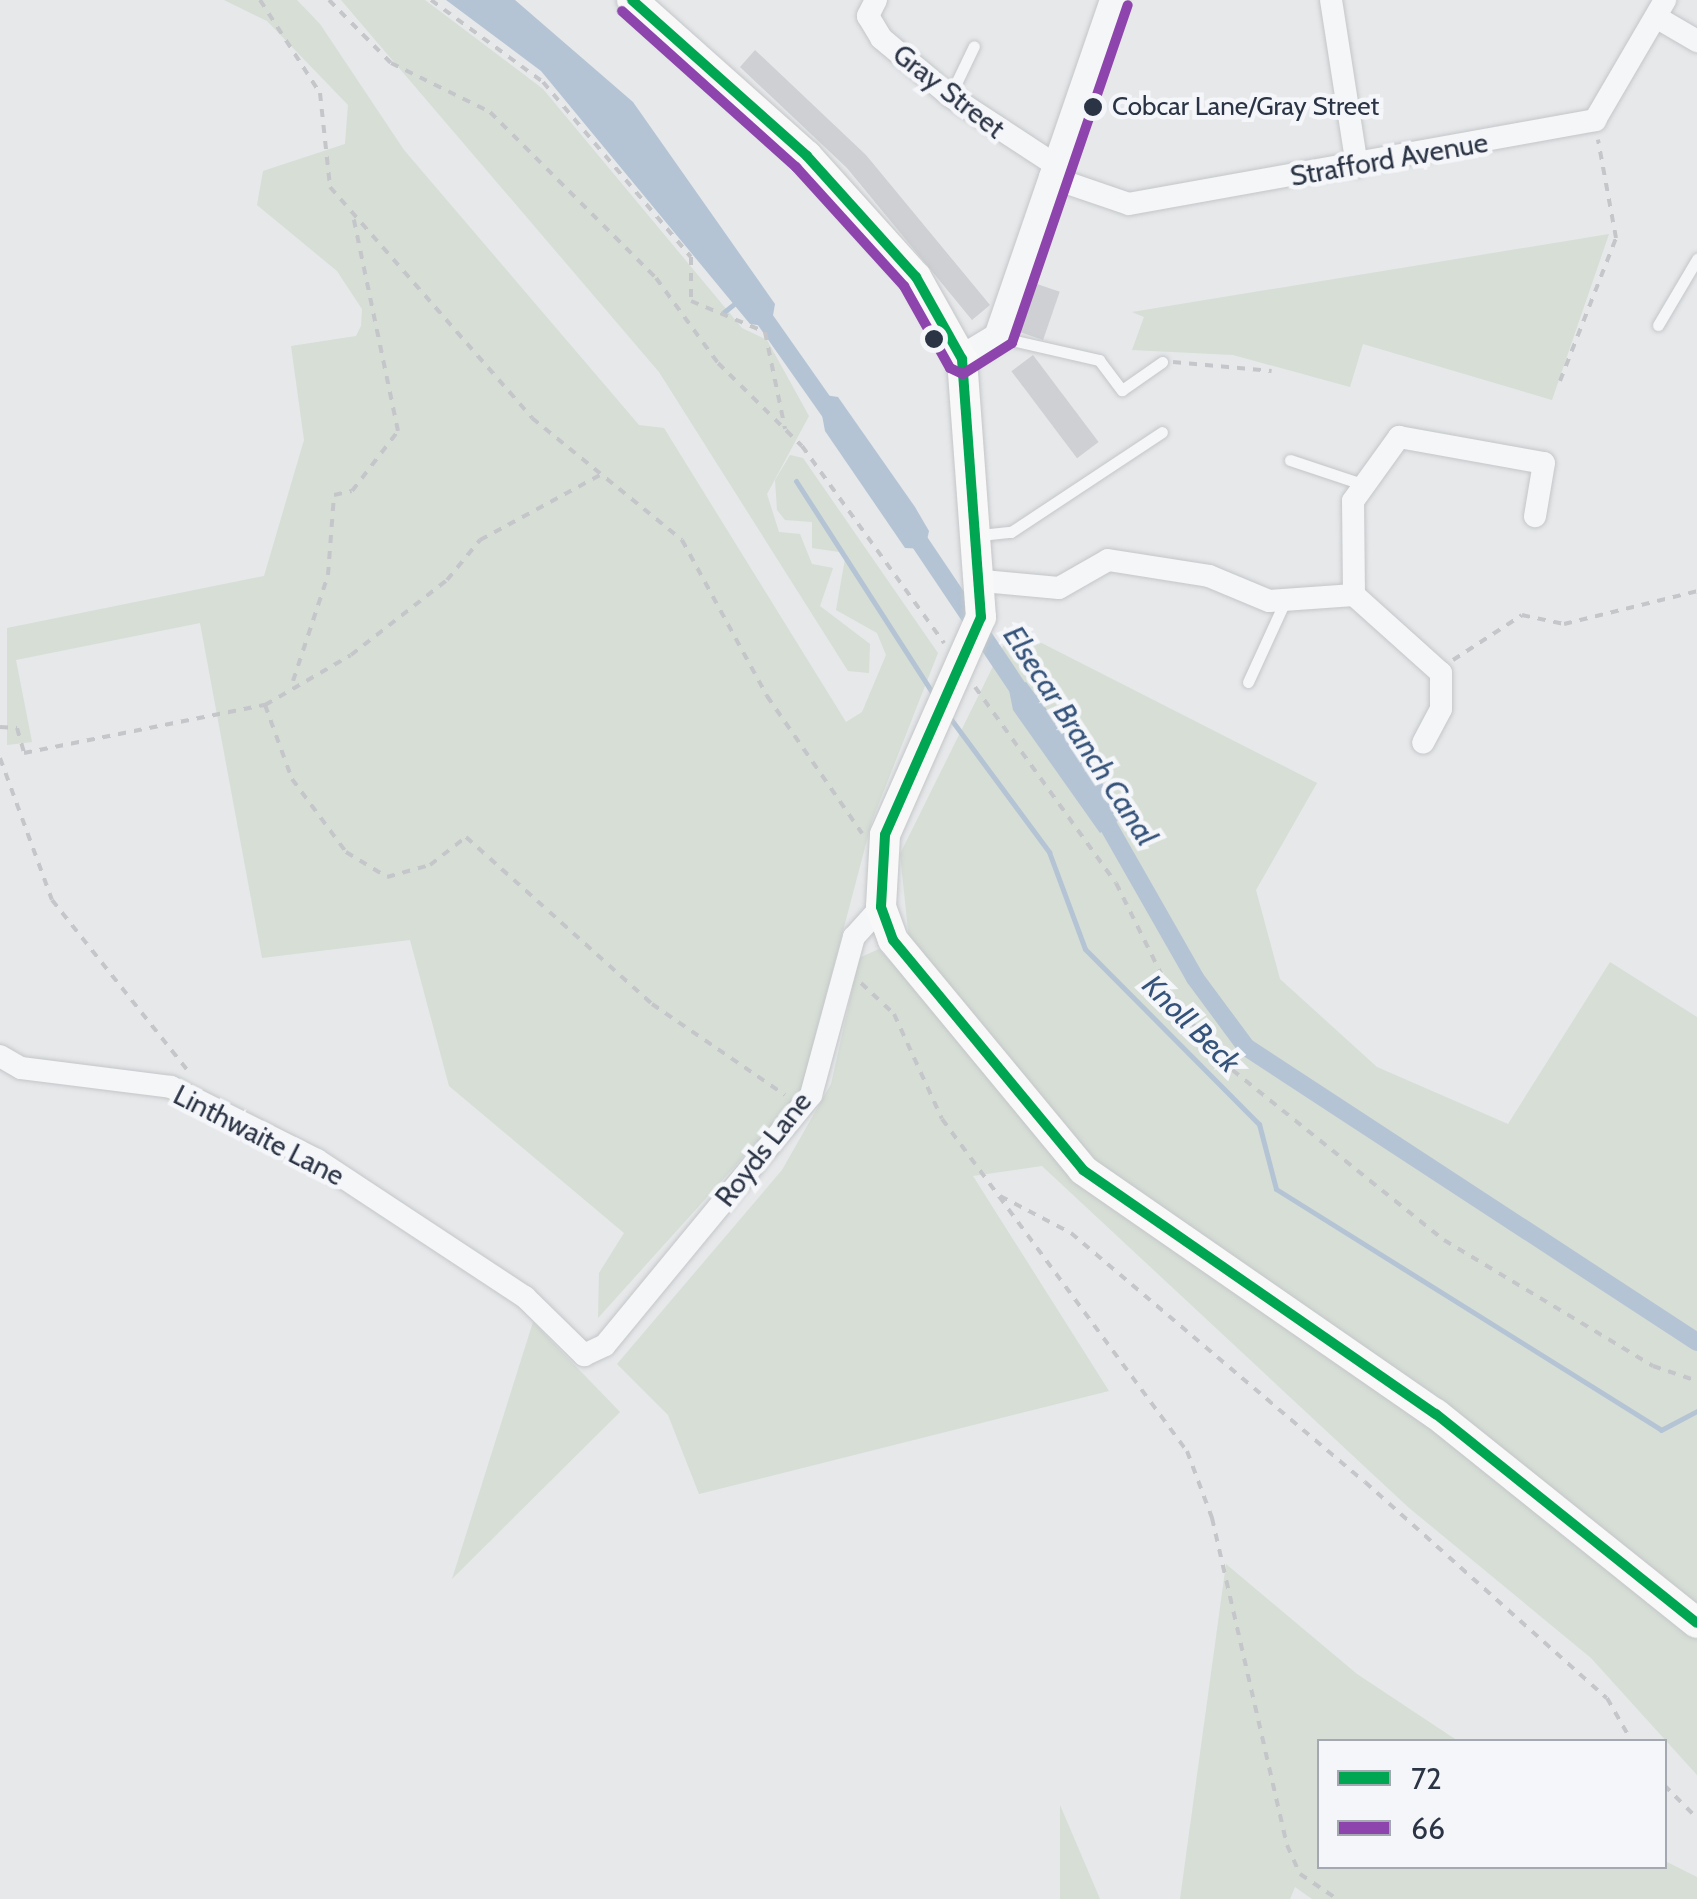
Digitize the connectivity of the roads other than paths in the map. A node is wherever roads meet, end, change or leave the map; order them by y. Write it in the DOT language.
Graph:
graph roads {
  1 [pos="632,0"];
  2 [pos="876,0"];
  3 [pos="1114,0"];
  4 [pos="1331,0"];
  5 [pos="1661,9"];
  6 [pos="1697,40"];
  7 [pos="974,46"];
  8 [pos="950,96"];
  9 [pos="1356,166"];
  10 [pos="1052,170"];
  11 [pos="1697,259"];
  12 [pos="1658,325"];
  13 [pos="998,337"];
  14 [pos="962,359"];
  15 [pos="1162,362"];
  16 [pos="1162,432"];
  17 [pos="1290,460"];
  18 [pos="1364,485"];
  19 [pos="1536,516"];
  20 [pos="980,535"];
  21 [pos="983,582"];
  22 [pos="1354,595"];
  23 [pos="1284,601"];
  24 [pos="1248,682"];
  25 [pos="1424,742"];
  26 [pos="880,906"];
  27 [pos="0,1056"];
  28 [pos="584,1356"];
  29 [pos="1697,1623"];
  1 -- 14 [label="main road"];
  2 -- 8 [label="street, Gray Street"];
  3 -- 10 [label="street"];
  4 -- 9 [label="street"];
  5 -- 6 [label="street"];
  5 -- 9 [label="street, Strafford Avenue"];
  7 -- 8 [label="lane"];
  8 -- 10 [label="street, Gray Street"];
  9 -- 10 [label="street, Strafford Avenue"];
  10 -- 13 [label="street"];
  11 -- 12 [label="lane"];
  13 -- 14 [label="street"];
  13 -- 15 [label="lane"];
  14 -- 20 [label="main road"];
  16 -- 20 [label="lane"];
  17 -- 18 [label="lane"];
  18 -- 19 [label="street"];
  18 -- 22 [label="street"];
  20 -- 21 [label="main road"];
  21 -- 23 [label="street"];
  21 -- 26 [label="main road"];
  22 -- 23 [label="street"];
  22 -- 25 [label="street"];
  23 -- 24 [label="lane"];
  26 -- 28 [label="street, Royds Lane"];
  26 -- 29 [label="main road"];
  27 -- 28 [label="street, Linthwaite Lane"];
}
